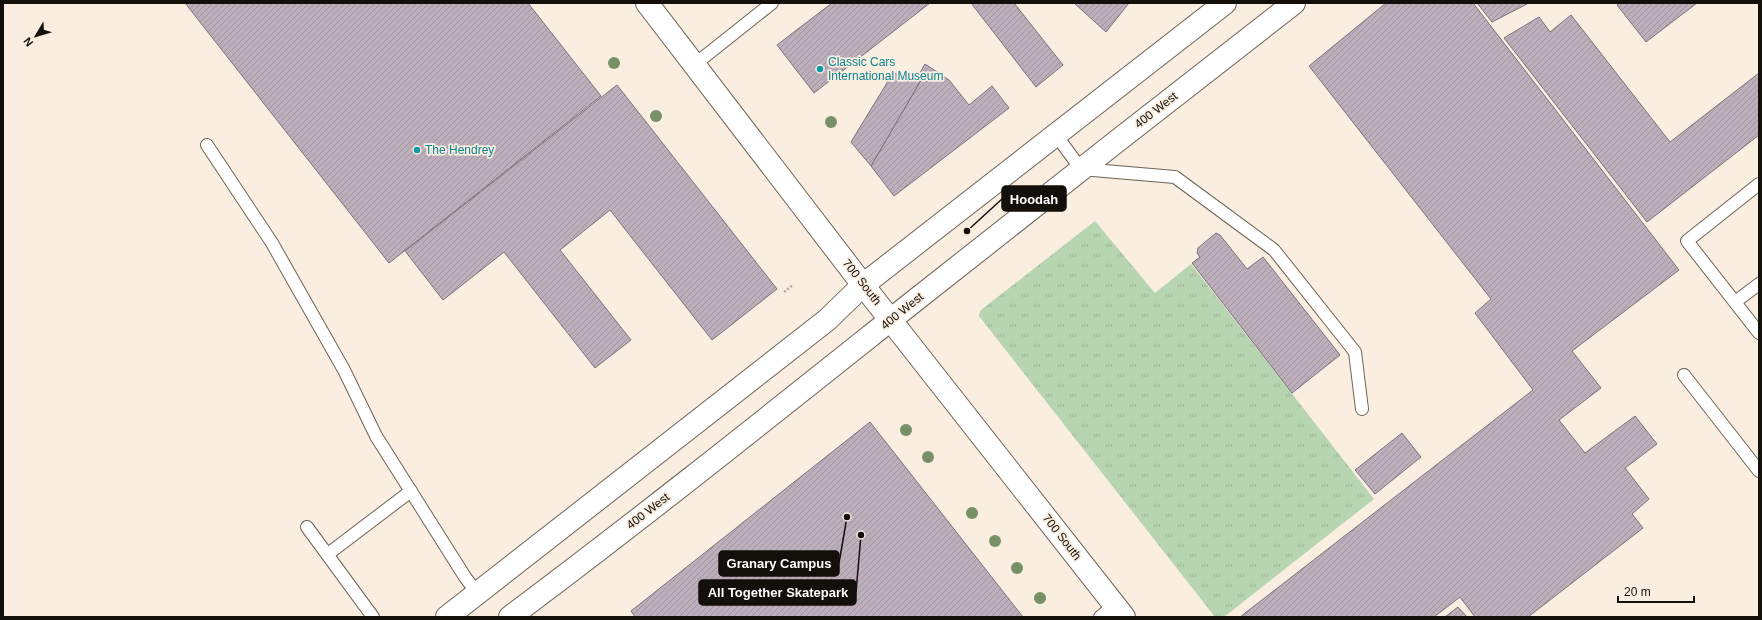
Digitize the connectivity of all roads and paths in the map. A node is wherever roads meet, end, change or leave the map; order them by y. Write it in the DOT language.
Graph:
graph roads {
  1 [pos="647,3"];
  2 [pos="772,3"];
  3 [pos="1225,3"];
  4 [pos="1294,3"];
  5 [pos="694,65"];
  6 [pos="1056,135"];
  7 [pos="207,145"];
  8 [pos="1081,169"];
  9 [pos="1759,184"];
  10 [pos="1759,284"];
  11 [pos="793,285"];
  12 [pos="863,285"];
  13 [pos="784,292"];
  14 [pos="1735,302"];
  15 [pos="891,320"];
  16 [pos="1759,333"];
  17 [pos="1684,375"];
  18 [pos="1362,409"];
  19 [pos="1759,471"];
  20 [pos="411,491"];
  21 [pos="308,527"];
  22 [pos="328,554"];
  23 [pos="477,593"];
  24 [pos="1113,613"];
  25 [pos="373,617"];
  26 [pos="447,617"];
  27 [pos="510,617"];
  1 -- 5 [label="street, 700 South"];
  2 -- 5 [label="lane"];
  3 -- 6 [label="street"];
  4 -- 8 [label="street, 400 West"];
  5 -- 12 [label="street, 700 South"];
  6 -- 8 [label="lane"];
  6 -- 12 [label="street"];
  7 -- 20 [label="lane"];
  8 -- 15 [label="street, 400 West"];
  8 -- 18 [label="lane"];
  9 -- 14 [label="lane"];
  10 -- 14 [label="lane"];
  11 -- 13 [label="path"];
  12 -- 15 [label="street, 700 South"];
  12 -- 23 [label="street"];
  14 -- 16 [label="lane"];
  15 -- 24 [label="street, 700 South"];
  15 -- 27 [label="street, 400 West"];
  17 -- 19 [label="lane"];
  20 -- 22 [label="lane"];
  20 -- 23 [label="lane"];
  21 -- 22 [label="lane"];
  22 -- 25 [label="lane"];
  23 -- 26 [label="street"];
}
